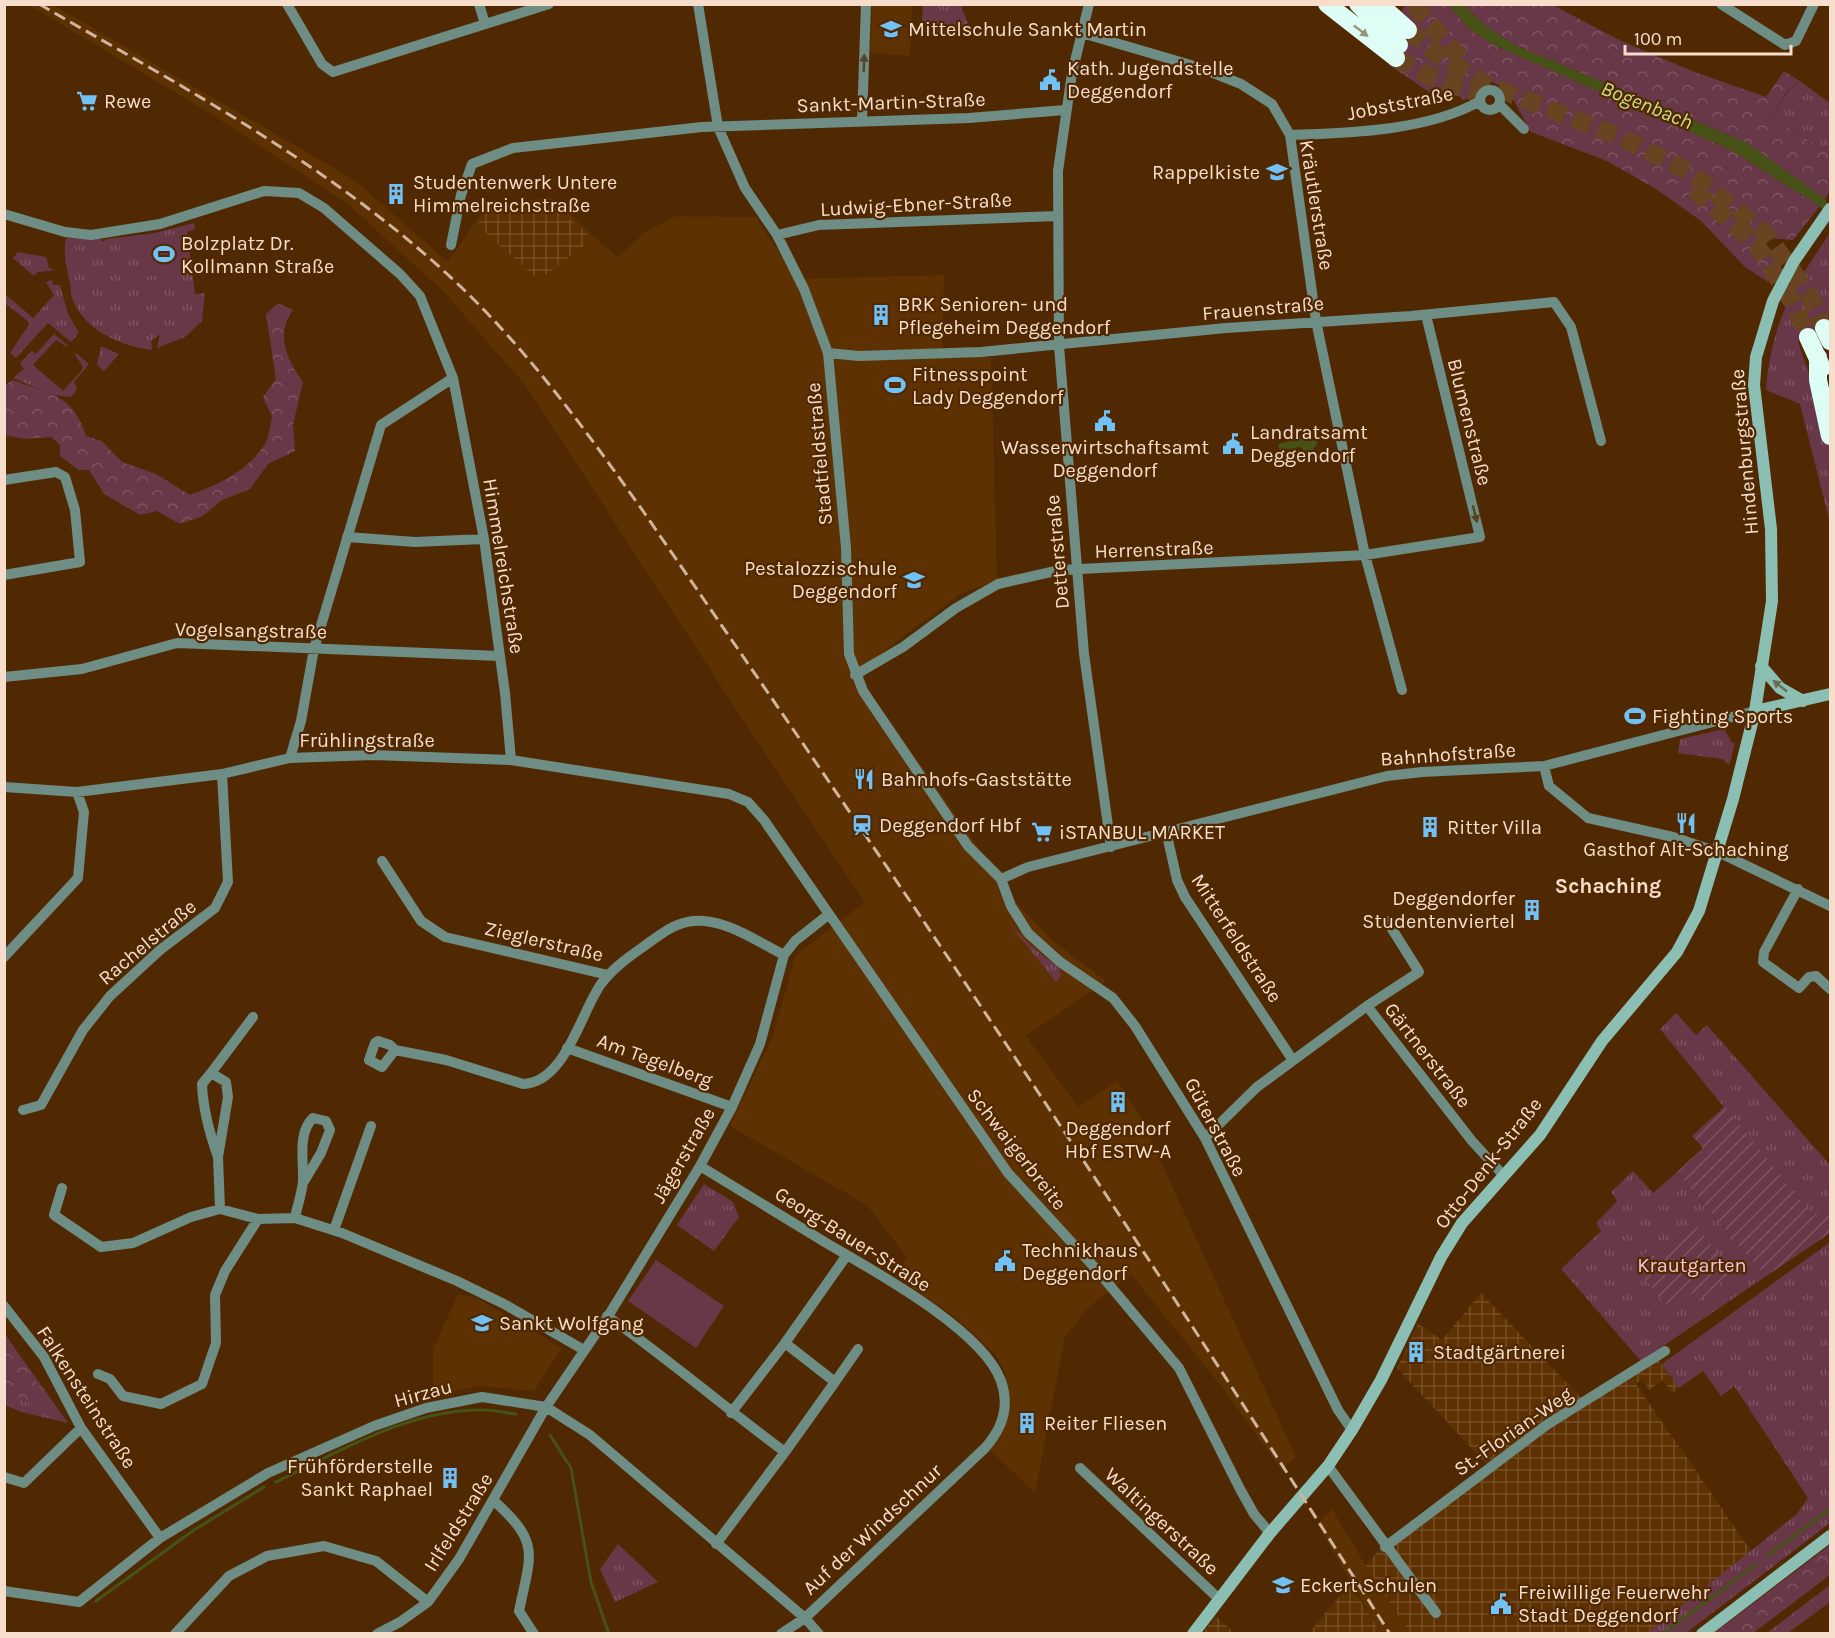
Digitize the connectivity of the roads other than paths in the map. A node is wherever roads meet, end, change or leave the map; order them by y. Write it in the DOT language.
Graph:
graph roads {
  1 [pos="287,4"];
  2 [pos="479,4"];
  3 [pos="549,4"];
  4 [pos="698,4"];
  5 [pos="866,4"];
  6 [pos="1089,4"];
  7 [pos="1327,4"];
  8 [pos="1358,4"];
  9 [pos="1379,4"];
  10 [pos="1721,4"];
  11 [pos="1814,4"];
  12 [pos="485,24"];
  13 [pos="1082,33"];
  14 [pos="1401,44"];
  15 [pos="1065,110"];
  16 [pos="862,121"];
  17 [pos="718,127"];
  18 [pos="1524,129"];
  19 [pos="1290,135"];
  20 [pos="1830,209"];
  21 [pos="4,214"];
  22 [pos="1058,216"];
  23 [pos="777,235"];
  24 [pos="451,245"];
  25 [pos="1425,315"];
  26 [pos="1316,321"];
  27 [pos="1821,335"];
  28 [pos="1059,346"];
  29 [pos="828,353"];
  30 [pos="1818,357"];
  31 [pos="453,378"];
  32 [pos="1830,389"];
  33 [pos="1830,436"];
  34 [pos="1601,441"];
  35 [pos="4,480"];
  36 [pos="347,537"];
  37 [pos="1480,537"];
  38 [pos="484,539"];
  39 [pos="1365,555"];
  40 [pos="1076,570"];
  41 [pos="4,574"];
  42 [pos="314,649"];
  43 [pos="500,657"];
  44 [pos="1761,666"];
  45 [pos="855,675"];
  46 [pos="4,677"];
  47 [pos="1402,690"];
  48 [pos="1830,694"];
  49 [pos="1803,700"];
  50 [pos="1755,711"];
  51 [pos="290,758"];
  52 [pos="511,760"];
  53 [pos="1544,766"];
  54 [pos="222,774"];
  55 [pos="4,788"];
  56 [pos="77,792"];
  57 [pos="729,794"];
  58 [pos="1166,831"];
  59 [pos="1111,847"];
  60 [pos="1718,852"];
  61 [pos="382,861"];
  62 [pos="1001,879"];
  63 [pos="1798,889"];
  64 [pos="1830,906"];
  65 [pos="828,915"];
  66 [pos="1386,921"];
  67 [pos="784,955"];
  68 [pos="4,957"];
  69 [pos="608,975"];
  70 [pos="1830,989"];
  71 [pos="1368,1006"];
  72 [pos="253,1017"];
  73 [pos="567,1048"];
  74 [pos="395,1050"];
  75 [pos="1292,1059"];
  76 [pos="211,1073"];
  77 [pos="732,1107"];
  78 [pos="23,1110"];
  79 [pos="371,1126"];
  80 [pos="1205,1138"];
  81 [pos="218,1157"];
  82 [pos="700,1166"];
  83 [pos="1504,1176"];
  84 [pos="303,1183"];
  85 [pos="62,1188"];
  86 [pos="220,1209"];
  87 [pos="295,1218"];
  88 [pos="258,1220"];
  89 [pos="334,1230"];
  90 [pos="847,1255"];
  91 [pos="4,1306"];
  92 [pos="607,1316"];
  93 [pos="784,1343"];
  94 [pos="858,1349"];
  95 [pos="584,1350"];
  96 [pos="1665,1351"];
  97 [pos="98,1374"];
  98 [pos="835,1382"];
  99 [pos="546,1407"];
  100 [pos="731,1413"];
  101 [pos="81,1428"];
  102 [pos="1352,1430"];
  103 [pos="985,1448"];
  104 [pos="785,1452"];
  105 [pos="1328,1466"];
  106 [pos="1080,1468"];
  107 [pos="4,1477"];
  108 [pos="493,1500"];
  109 [pos="1270,1533"];
  110 [pos="1830,1536"];
  111 [pos="160,1538"];
  112 [pos="716,1544"];
  113 [pos="1385,1547"];
  114 [pos="4,1591"];
  115 [pos="1219,1599"];
  116 [pos="428,1602"];
  117 [pos="1436,1612"];
  118 [pos="805,1618"];
  119 [pos="175,1634"];
  120 [pos="377,1634"];
  121 [pos="534,1634"];
  122 [pos="781,1634"];
  123 [pos="819,1634"];
  124 [pos="1193,1634"];
  125 [pos="1702,1634"];
  1 -- 12 [label="street"];
  2 -- 12 [label="street"];
  3 -- 12 [label="street"];
  4 -- 17 [label="street, Stadtfeldstraße"];
  16 -- 5 [label="street, one-way"];
  6 -- 13 [label="street, Detterstraße"];
  7 -- 14 [label="highway, one-way"];
  8 -- 14 [label="highway"];
  9 -- 14 [label="highway"];
  10 -- 11 [label="street"];
  13 -- 15 [label="street, Detterstraße"];
  13 -- 19 [label="street, Kräutlerstraße"];
  15 -- 16 [label="street, Sankt-Martin-Straße"];
  15 -- 22 [label="street, Detterstraße"];
  16 -- 17 [label="street, Sankt-Martin-Straße"];
  17 -- 23 [label="street, Stadtfeldstraße"];
  17 -- 24 [label="street, Sankt-Martin-Straße"];
  18 -- 19 [label="street, Jobststraße"];
  19 -- 26 [label="street, Kräutlerstraße"];
  20 -- 44 [label="street, Hindenburgstraße"];
  21 -- 31 [label="street, Himmelreichstraße"];
  22 -- 23 [label="street, Ludwig-Ebner-Straße"];
  22 -- 28 [label="street, Detterstraße"];
  23 -- 29 [label="street, Stadtfeldstraße"];
  25 -- 26 [label="street, Frauenstraße"];
  25 -- 34 [label="street, Frauenstraße"];
  25 -- 37 [label="street, Blumenstraße, one-way"];
  26 -- 28 [label="street, Frauenstraße"];
  26 -- 39 [label="street, Kräutlerstraße"];
  27 -- 30 [label="highway"];
  28 -- 29 [label="street, Frauenstraße"];
  28 -- 40 [label="street, Detterstraße"];
  29 -- 45 [label="street, Stadtfeldstraße"];
  30 -- 32 [label="highway"];
  30 -- 33 [label="highway"];
  31 -- 36 [label="street"];
  31 -- 38 [label="street, Himmelreichstraße"];
  35 -- 41 [label="street"];
  36 -- 38 [label="street"];
  36 -- 42 [label="street"];
  37 -- 39 [label="street, Herrenstraße"];
  38 -- 43 [label="street, Himmelreichstraße"];
  39 -- 40 [label="street, Herrenstraße"];
  39 -- 47 [label="street, Kräutlerstraße"];
  40 -- 45 [label="street, Herrenstraße"];
  40 -- 59 [label="street, Detterstraße"];
  42 -- 43 [label="street, Vogelsangstraße"];
  42 -- 46 [label="street, Vogelsangstraße"];
  42 -- 51 [label="street"];
  43 -- 52 [label="street, Himmelreichstraße"];
  49 -- 44 [label="street, one-way"];
  44 -- 50 [label="street, Hindenburgstraße"];
  45 -- 62 [label="street, Stadtfeldstraße"];
  48 -- 49 [label="street, Bahnhofstraße"];
  49 -- 50 [label="street, Bahnhofstraße"];
  50 -- 53 [label="street, Bahnhofstraße"];
  50 -- 60 [label="street, Otto-Denk-Straße"];
  51 -- 52 [label="street, Frühlingstraße"];
  51 -- 54 [label="street, Frühlingstraße"];
  52 -- 57 [label="street, Frühlingstraße"];
  53 -- 58 [label="street, Bahnhofstraße"];
  53 -- 60 [label="street"];
  54 -- 56 [label="street, Frühlingstraße"];
  54 -- 78 [label="street, Rachelstraße"];
  55 -- 56 [label="street, Frühlingstraße"];
  56 -- 68 [label="street"];
  57 -- 65 [label="street, Schwaigerbreite"];
  58 -- 59 [label="street, Bahnhofstraße"];
  58 -- 75 [label="street, Mitterfeldstraße"];
  59 -- 62 [label="street, Bahnhofstraße"];
  60 -- 63 [label="street"];
  60 -- 83 [label="street, Otto-Denk-Straße"];
  61 -- 69 [label="street, Zieglerstraße"];
  62 -- 80 [label="street, Güterstraße"];
  63 -- 64 [label="street"];
  63 -- 70 [label="street"];
  65 -- 67 [label="street, Jägerstraße"];
  65 -- 109 [label="street, Schwaigerbreite"];
  66 -- 71 [label="street"];
  67 -- 69 [label="street, Zieglerstraße"];
  67 -- 77 [label="street, Jägerstraße"];
  69 -- 73 [label="street, Am Tegelberg"];
  71 -- 75 [label="street, Gärtnerstraße"];
  71 -- 83 [label="street, Gärtnerstraße"];
  72 -- 76 [label="street"];
  73 -- 74 [label="street, Am Tegelberg"];
  73 -- 77 [label="street, Am Tegelberg"];
  75 -- 80 [label="street, Gärtnerstraße"];
  76 -- 81 [label="street"];
  76 -- 81 [label="street"];
  77 -- 82 [label="street, Jägerstraße"];
  79 -- 89 [label="street"];
  80 -- 102 [label="street, Güterstraße"];
  81 -- 86 [label="street"];
  82 -- 90 [label="street, Georg-Bauer-Straße"];
  82 -- 92 [label="street, Jägerstraße"];
  83 -- 102 [label="street, Otto-Denk-Straße"];
  84 -- 84 [label="street"];
  84 -- 87 [label="street"];
  85 -- 86 [label="street"];
  86 -- 88 [label="street"];
  87 -- 88 [label="street"];
  87 -- 89 [label="street"];
  88 -- 97 [label="street"];
  89 -- 95 [label="street"];
  90 -- 93 [label="street"];
  90 -- 103 [label="street, Georg-Bauer-Straße"];
  91 -- 101 [label="street, Falkensteinstraße"];
  92 -- 95 [label="street, Jägerstraße"];
  92 -- 100 [label="street"];
  93 -- 98 [label="street"];
  93 -- 100 [label="street"];
  94 -- 98 [label="street"];
  95 -- 99 [label="street, Jägerstraße"];
  96 -- 113 [label="street, St.-Florian-Weg"];
  98 -- 104 [label="street"];
  99 -- 108 [label="street, Irlfeldstraße"];
  99 -- 111 [label="street, Hirzau"];
  99 -- 112 [label="street, Hirzau"];
  100 -- 104 [label="street"];
  101 -- 107 [label="street"];
  101 -- 111 [label="street, Falkensteinstraße"];
  102 -- 105 [label="street, Otto-Denk-Straße"];
  103 -- 118 [label="street, Auf der Windschnur"];
  104 -- 112 [label="street"];
  105 -- 109 [label="street, Otto-Denk-Straße"];
  105 -- 113 [label="street"];
  106 -- 115 [label="street, Waltingerstraße"];
  108 -- 116 [label="street, Irlfeldstraße"];
  108 -- 121 [label="street"];
  109 -- 115 [label="street, Otto-Denk-Straße"];
  110 -- 125 [label="street"];
  111 -- 114 [label="street, Hirzau"];
  112 -- 118 [label="street, Hirzau"];
  113 -- 117 [label="street"];
  115 -- 124 [label="street, Otto-Denk-Straße"];
  116 -- 119 [label="street"];
  116 -- 120 [label="street, Irlfeldstraße"];
  118 -- 122 [label="street, Auf der Windschnur"];
  118 -- 123 [label="street, Hirzau"];
}
